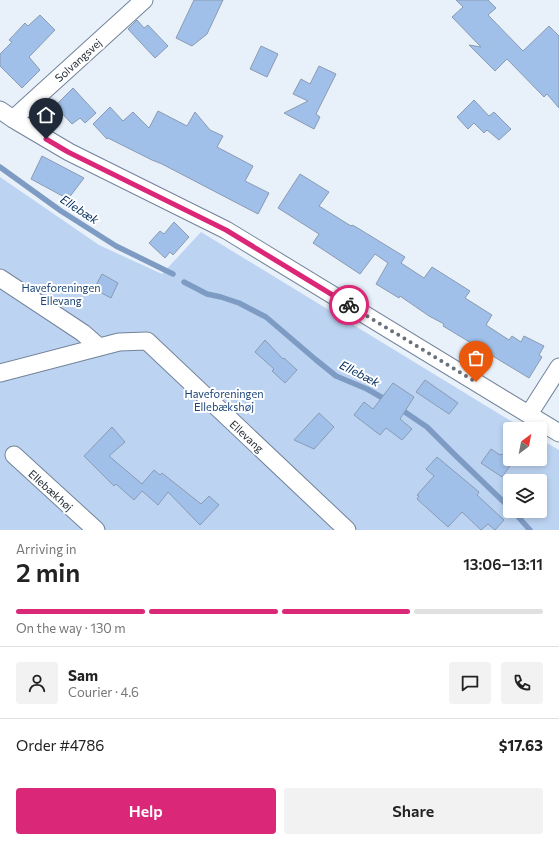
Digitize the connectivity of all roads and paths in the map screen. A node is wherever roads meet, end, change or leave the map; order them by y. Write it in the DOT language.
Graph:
graph roads {
  1 [pos="144,0"];
  2 [pos="6,115"];
  3 [pos="0,278"];
  4 [pos="99,347"];
  5 [pos="559,367"];
  6 [pos="0,373"];
  7 [pos="529,414"];
  8 [pos="559,433"];
  9 [pos="14,455"];
  10 [pos="89,528"];
  11 [pos="348,530"];
  1 -- 2 [label="street, Solvangsvej"];
  2 -- 7 [label="street"];
  3 -- 4 [label="street"];
  4 -- 6 [label="street, Ellevang"];
  4 -- 11 [label="street, Ellevang"];
  5 -- 7 [label="street"];
  7 -- 8 [label="street"];
  9 -- 10 [label="street, Ellebækhøj"];
}
